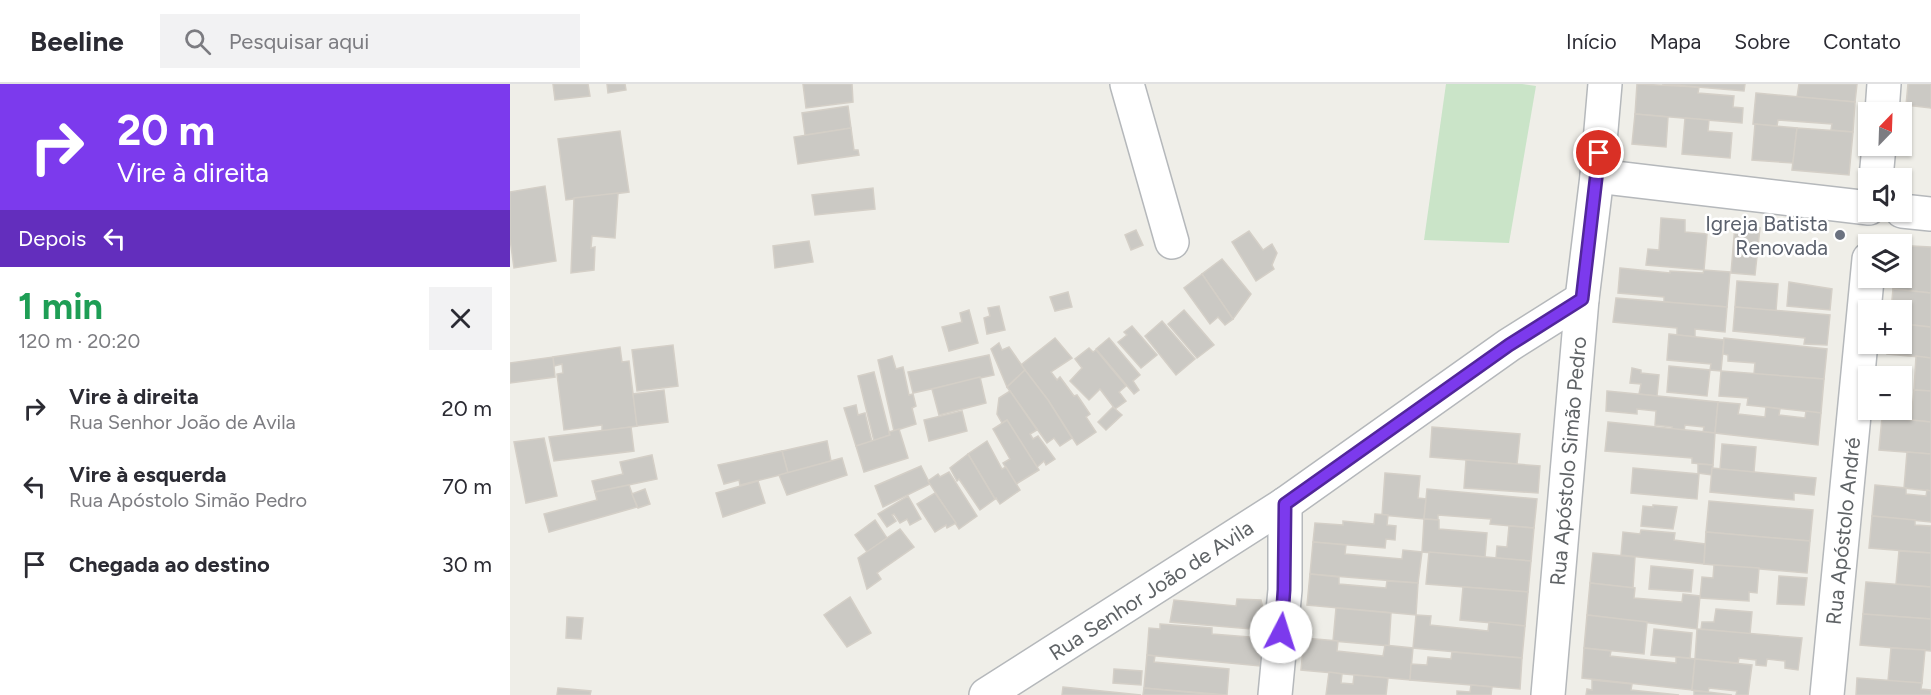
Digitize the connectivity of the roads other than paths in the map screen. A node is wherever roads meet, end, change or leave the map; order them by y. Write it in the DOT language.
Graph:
graph roads {
  1 [pos="1126,84"];
  2 [pos="1605,84"];
  3 [pos="1884,84"];
  4 [pos="1883,102"];
  5 [pos="1597,176"];
  6 [pos="1858,207"];
  7 [pos="1912,212"];
  8 [pos="1931,214"];
  9 [pos="1172,242"];
  10 [pos="1866,288"];
  11 [pos="1582,299"];
  12 [pos="1285,504"];
  13 [pos="986,695"];
  14 [pos="1275,695"];
  15 [pos="1548,695"];
  16 [pos="1827,695"];
  1 -- 9 [label="street"];
  2 -- 5 [label="street, Rua Apóstolo Simão Pedro"];
  3 -- 4 [label="street"];
  5 -- 6 [label="street"];
  5 -- 11 [label="street, Rua Apóstolo Simão Pedro"];
  7 -- 8 [label="street"];
  10 -- 16 [label="street, Rua Apóstolo André"];
  11 -- 12 [label="street, Rua Senhor João de Avila"];
  11 -- 15 [label="street, Rua Apóstolo Simão Pedro"];
  12 -- 13 [label="street, Rua Senhor João de Avila"];
  12 -- 14 [label="street"];
}
